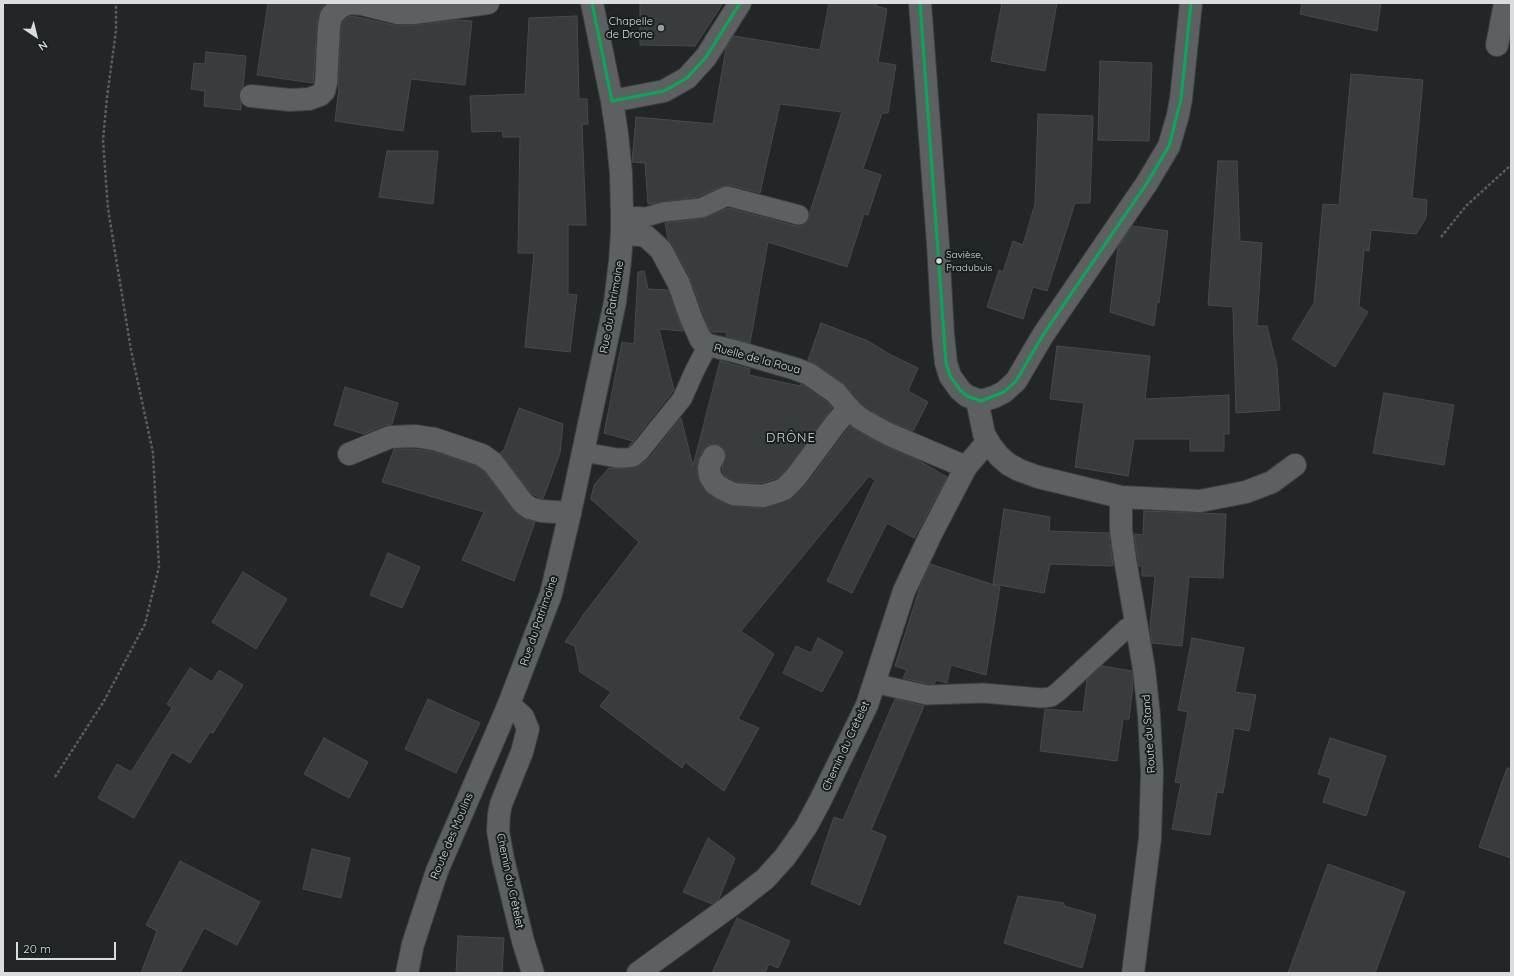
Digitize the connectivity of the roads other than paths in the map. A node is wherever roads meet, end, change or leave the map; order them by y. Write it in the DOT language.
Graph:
graph roads {
  1 [pos="488,3"];
  2 [pos="592,3"];
  3 [pos="740,3"];
  4 [pos="920,3"];
  5 [pos="1191,3"];
  6 [pos="1505,3"];
  7 [pos="1497,45"];
  8 [pos="251,96"];
  9 [pos="612,101"];
  10 [pos="799,215"];
  11 [pos="622,225"];
  12 [pos="708,345"];
  13 [pos="977,400"];
  14 [pos="849,408"];
  15 [pos="988,441"];
  16 [pos="583,452"];
  17 [pos="350,454"];
  18 [pos="714,456"];
  19 [pos="1295,465"];
  20 [pos="966,467"];
  21 [pos="1121,497"];
  22 [pos="570,513"];
  23 [pos="1136,622"];
  24 [pos="873,683"];
  25 [pos="509,704"];
  26 [pos="407,973"];
  27 [pos="533,973"];
  28 [pos="638,973"];
  29 [pos="1133,973"];
  1 -- 8 [label="street"];
  2 -- 9 [label="street, Rue du Patrimoine"];
  3 -- 9 [label="street"];
  4 -- 13 [label="street"];
  5 -- 13 [label="street"];
  6 -- 7 [label="street"];
  9 -- 11 [label="street, Rue du Patrimoine"];
  10 -- 11 [label="lane"];
  11 -- 12 [label="street, Ruelle de la Roua"];
  11 -- 16 [label="street, Rue du Patrimoine"];
  12 -- 14 [label="street, Ruelle de la Roua"];
  12 -- 16 [label="lane"];
  13 -- 15 [label="street"];
  14 -- 18 [label="street"];
  14 -- 20 [label="street, Ruelle de la Roua"];
  15 -- 20 [label="street, Chemin du Crêtelet"];
  15 -- 21 [label="street"];
  16 -- 22 [label="street, Rue du Patrimoine"];
  17 -- 22 [label="street"];
  19 -- 21 [label="street"];
  20 -- 24 [label="street, Chemin du Crêtelet"];
  21 -- 23 [label="street, Route du Stand"];
  22 -- 25 [label="street, Rue du Patrimoine"];
  23 -- 24 [label="lane"];
  23 -- 29 [label="street, Route du Stand"];
  24 -- 28 [label="street, Chemin du Crêtelet"];
  25 -- 26 [label="street, Route des Moulins"];
  25 -- 27 [label="street, Chemin du Crêtelet"];
}
